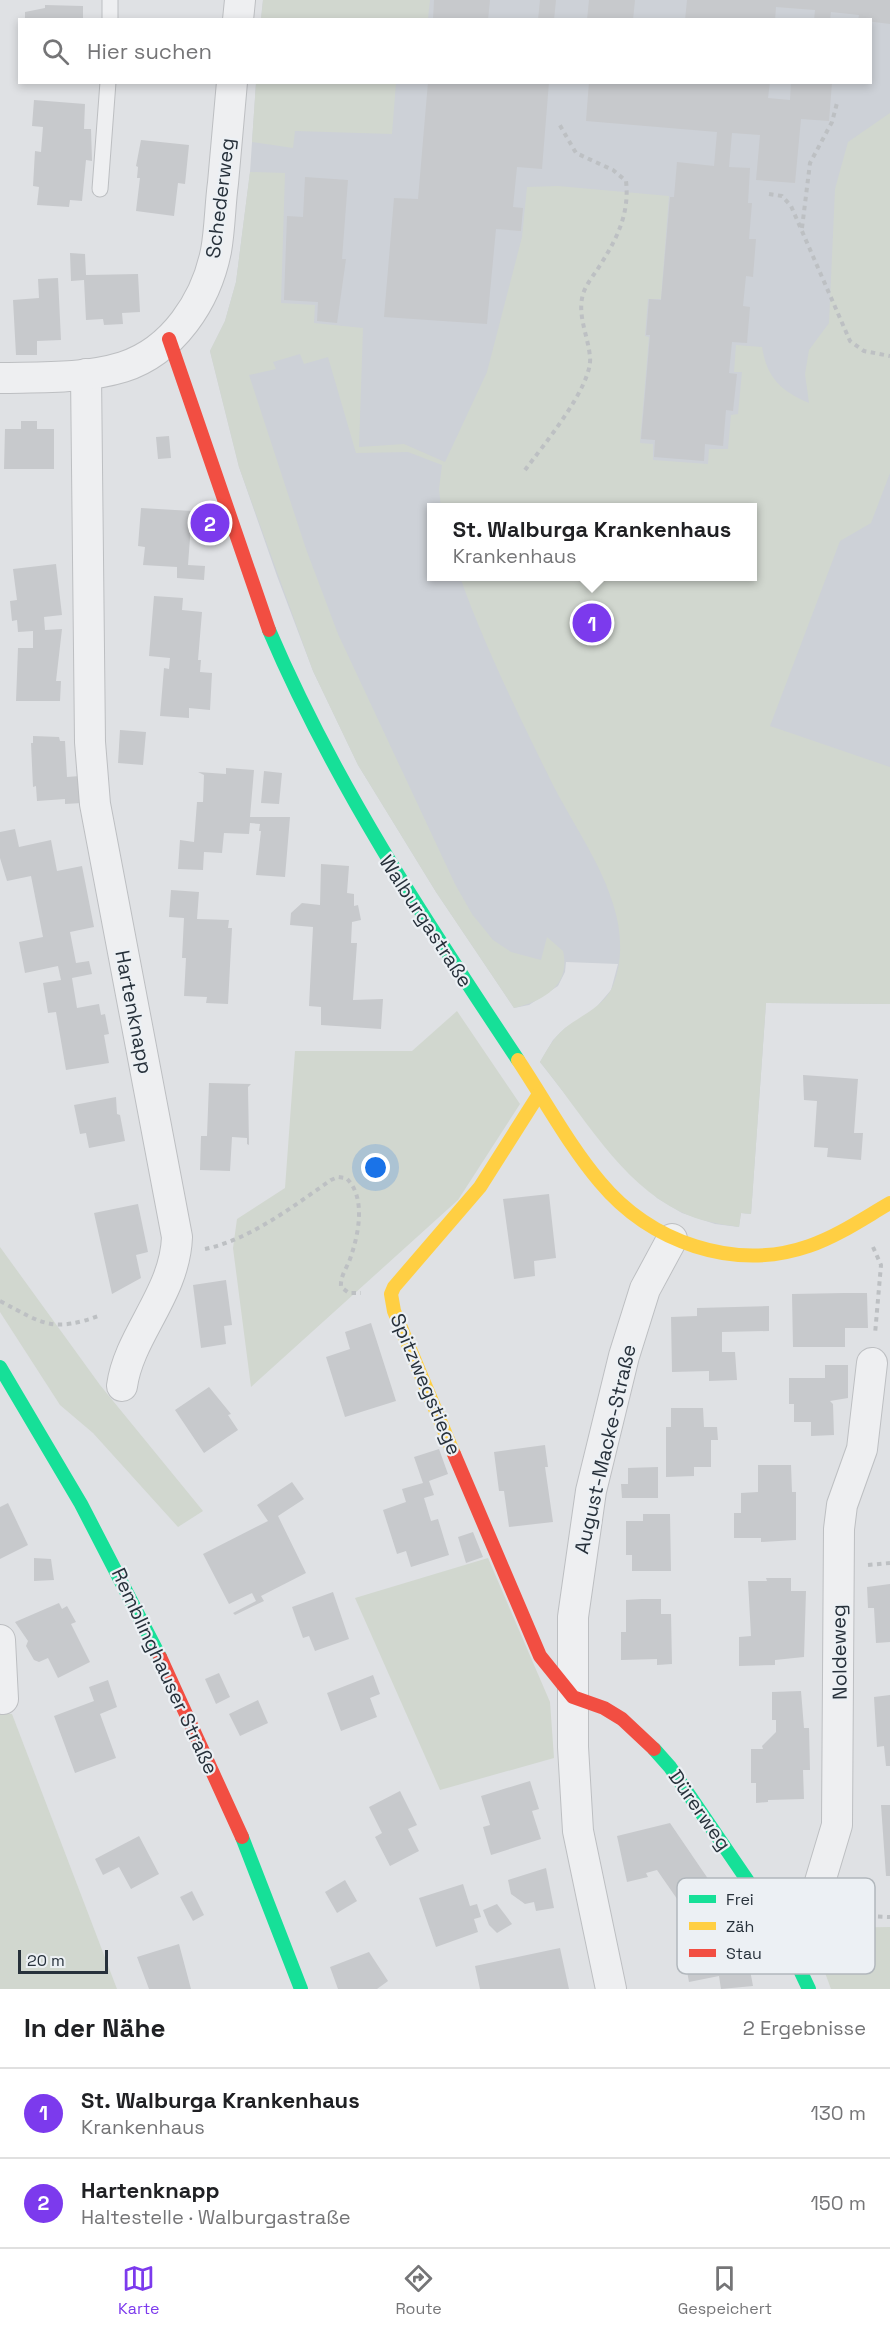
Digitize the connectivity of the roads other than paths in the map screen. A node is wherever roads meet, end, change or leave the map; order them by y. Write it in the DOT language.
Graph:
graph roads {
  1 [pos="110,0"];
  2 [pos="240,0"];
  3 [pos="110,18"];
  4 [pos="238,18"];
  5 [pos="108,84"];
  6 [pos="232,84"];
  7 [pos="100,189"];
  8 [pos="169,339"];
  9 [pos="86,374"];
  10 [pos="0,378"];
  11 [pos="539,1094"];
  12 [pos="890,1203"];
  13 [pos="672,1239"];
  14 [pos="872,1363"];
  15 [pos="0,1367"];
  16 [pos="122,1386"];
  17 [pos="0,1640"];
  18 [pos="573,1696"];
  19 [pos="3,1699"];
  20 [pos="746,1878"];
  21 [pos="821,1878"];
  22 [pos="802,1974"];
  23 [pos="301,1989"];
  24 [pos="611,1989"];
  25 [pos="809,1989"];
  1 -- 3 [label="lane"];
  2 -- 4 [label="street"];
  5 -- 7 [label="lane"];
  6 -- 8 [label="street, Schederweg"];
  8 -- 9 [label="street, Schederweg"];
  8 -- 11 [label="street, Walburgastraße"];
  9 -- 10 [label="street, Schederweg"];
  9 -- 16 [label="street, Hartenknapp"];
  11 -- 13 [label="street, Walburgastraße"];
  11 -- 18 [label="street, Spitzwegstiege"];
  12 -- 13 [label="street, Walburgastraße"];
  13 -- 18 [label="street, August-Macke-Straße"];
  14 -- 21 [label="street, Noldeweg"];
  15 -- 23 [label="street, Remblinghauser Straße"];
  17 -- 19 [label="street"];
  18 -- 20 [label="street, Dürerweg"];
  18 -- 24 [label="street, August-Macke-Straße"];
  22 -- 25 [label="street, Dürerweg"];
}
